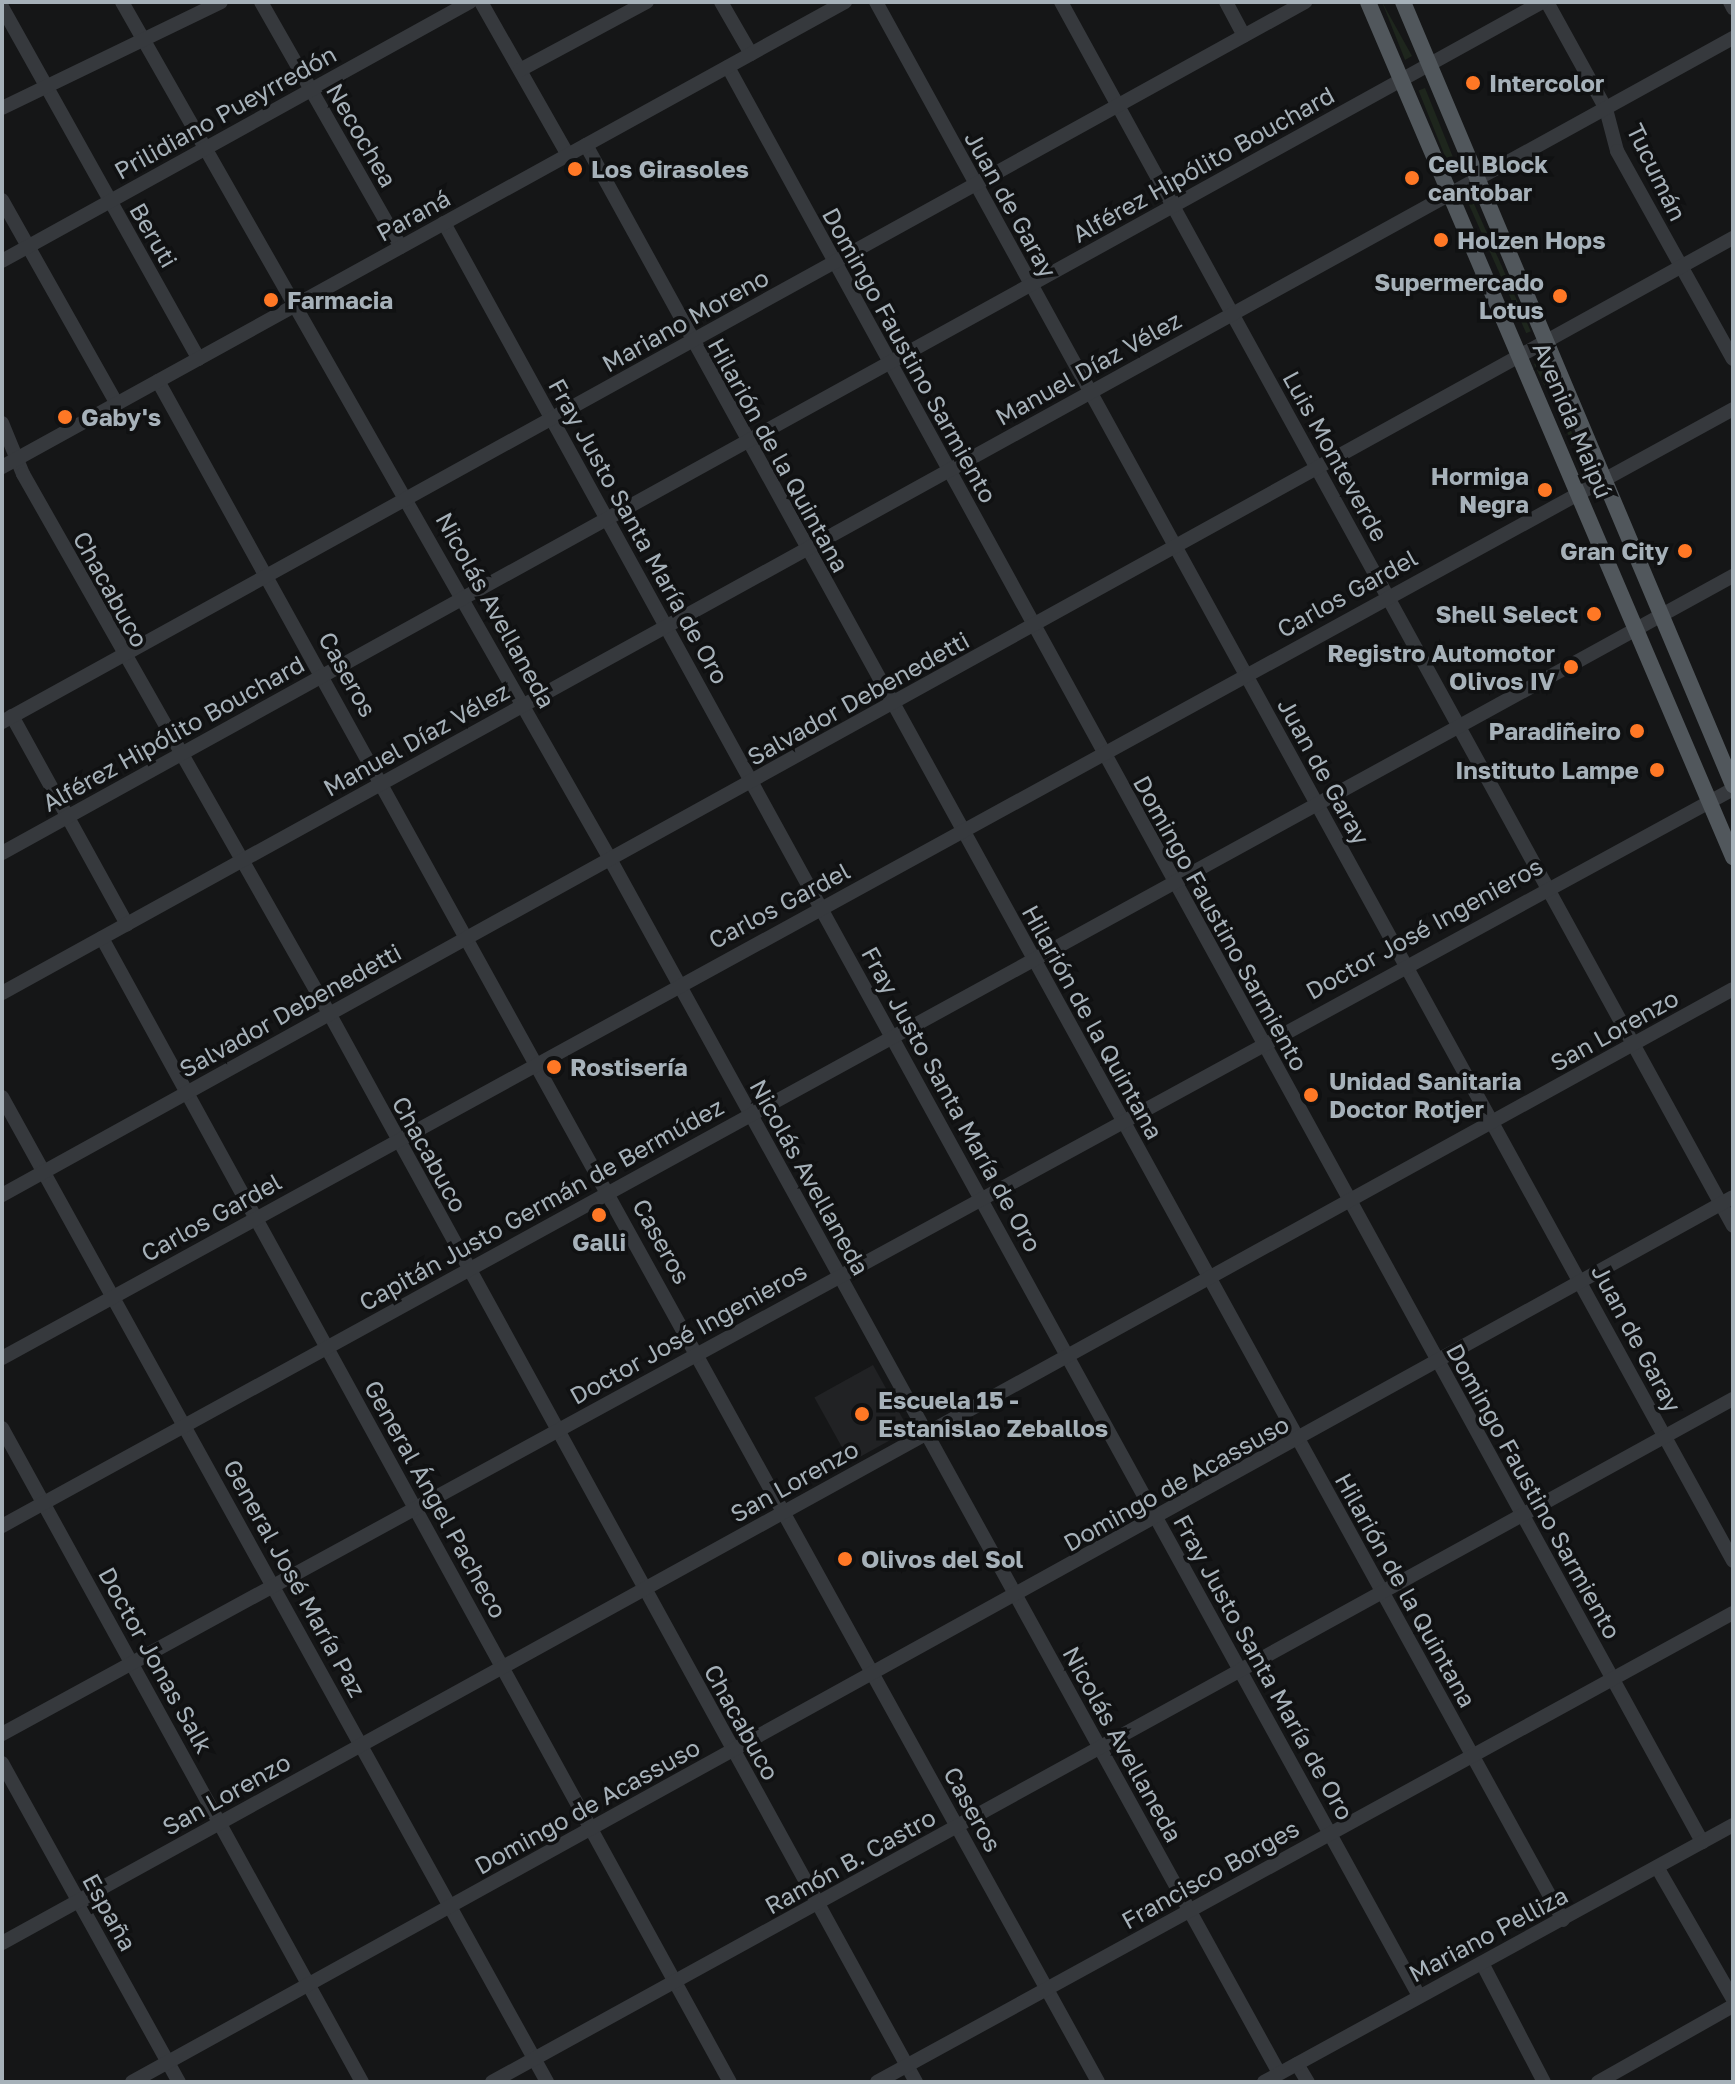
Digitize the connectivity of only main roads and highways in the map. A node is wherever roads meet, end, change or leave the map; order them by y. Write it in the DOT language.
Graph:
graph roads {
  1 [pos="1368,2"];
  2 [pos="1403,2"];
  3 [pos="1733,787"];
  4 [pos="1733,857"];
  1 -- 4 [label="main road, Avenida Maipú"];
  2 -- 3 [label="main road, Avenida Maipú"];
}
